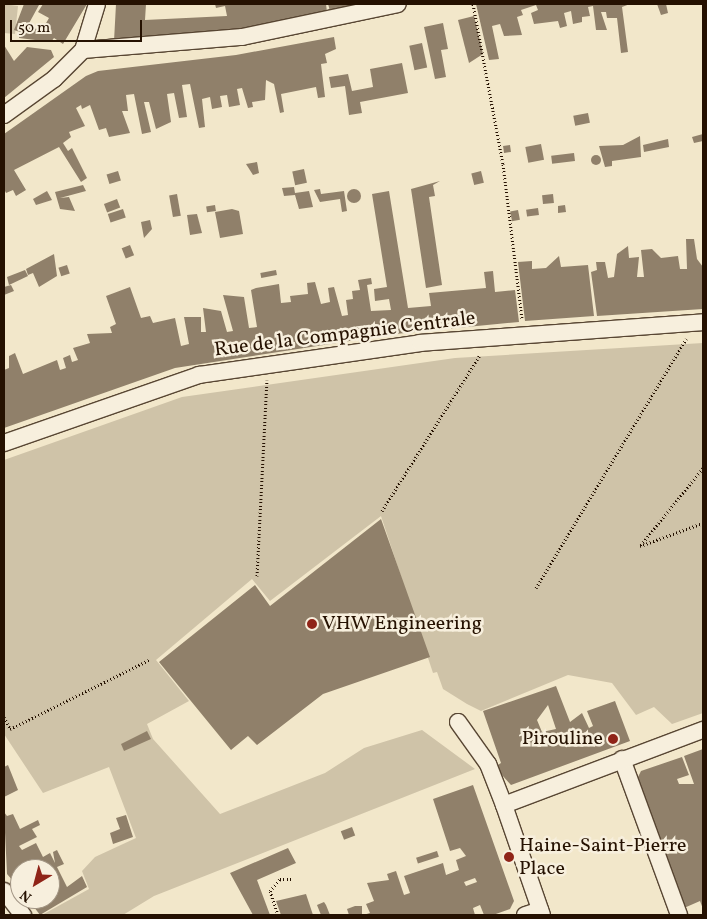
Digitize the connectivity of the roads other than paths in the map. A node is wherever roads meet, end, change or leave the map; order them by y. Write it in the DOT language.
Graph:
graph roads {
  1 [pos="98,4"];
  2 [pos="398,4"];
  3 [pos="83,50"];
  4 [pos="4,115"];
  5 [pos="703,322"];
  6 [pos="4,443"];
  7 [pos="458,722"];
  8 [pos="703,730"];
  9 [pos="622,759"];
  10 [pos="504,805"];
  11 [pos="4,891"];
  12 [pos="536,913"];
  13 [pos="23,915"];
  14 [pos="679,915"];
  1 -- 3 [label="street"];
  2 -- 3 [label="street"];
  3 -- 4 [label="street"];
  5 -- 6 [label="street, Rue de la Compagnie Centrale"];
  7 -- 10 [label="street"];
  8 -- 9 [label="street"];
  9 -- 10 [label="street"];
  9 -- 14 [label="street"];
  10 -- 12 [label="street"];
  11 -- 13 [label="street"];
}
